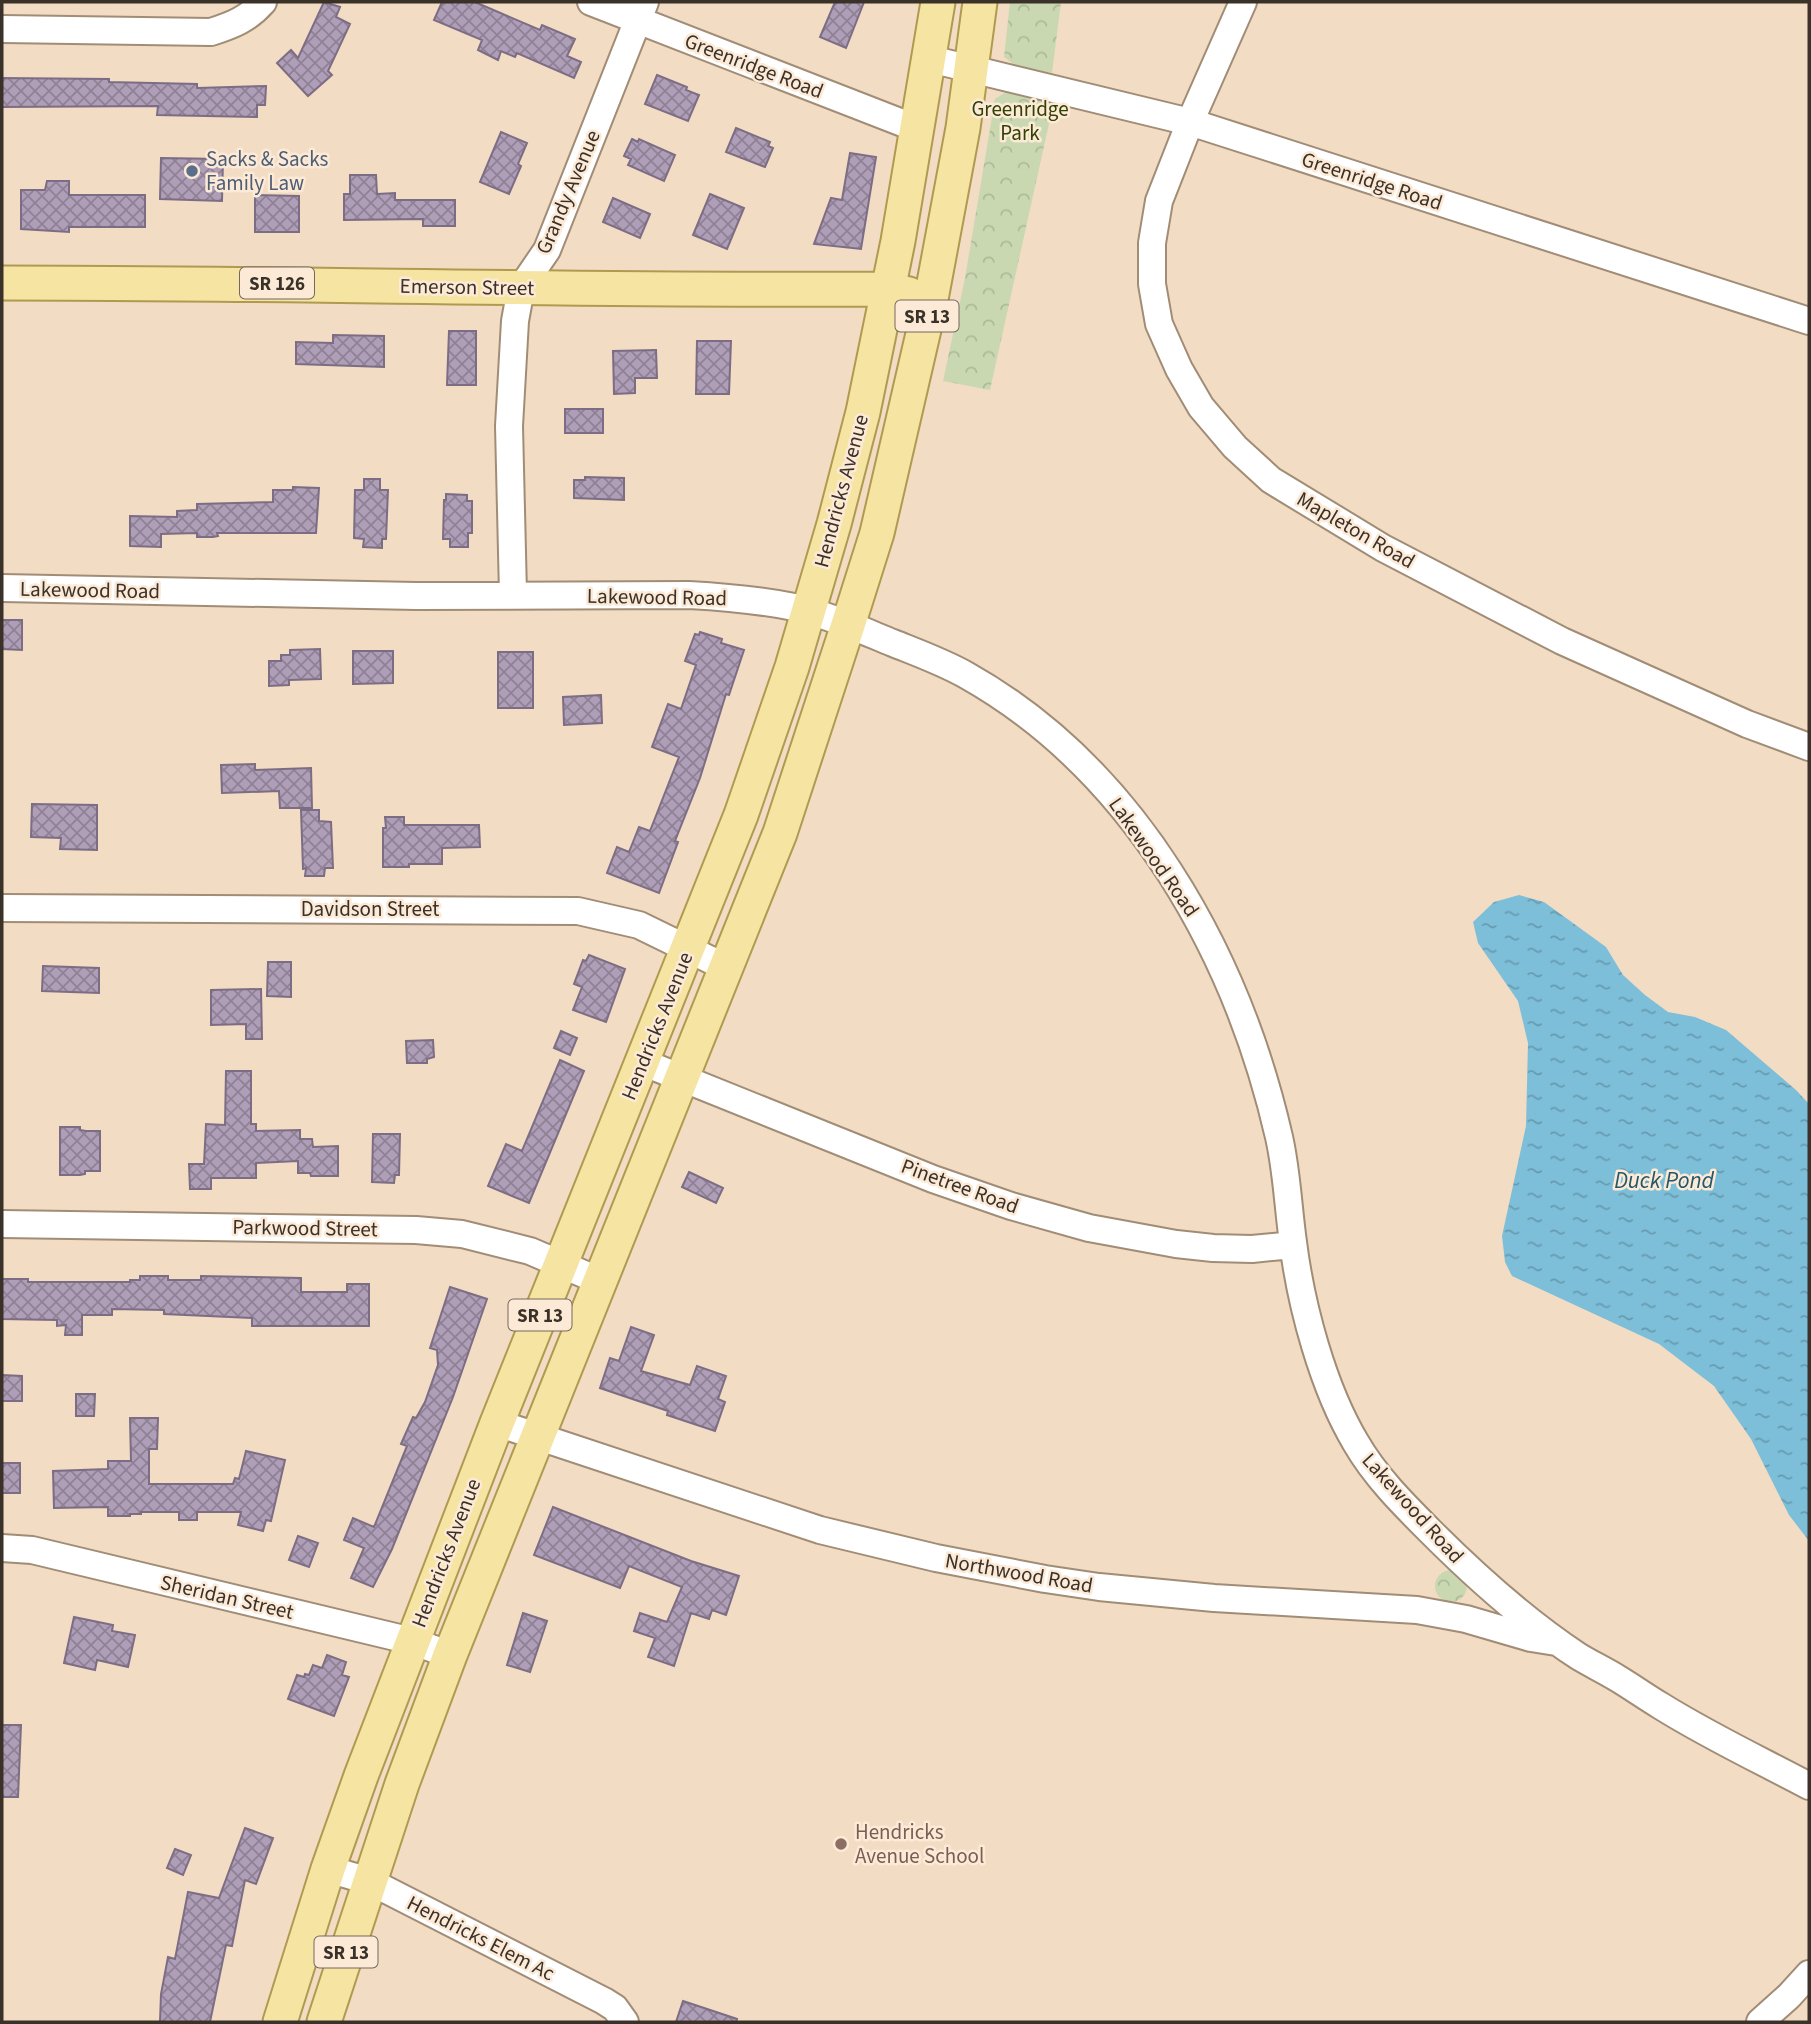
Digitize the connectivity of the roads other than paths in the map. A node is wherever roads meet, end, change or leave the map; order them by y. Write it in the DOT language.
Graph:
graph roads {
  1 [pos="263,2"];
  2 [pos="591,2"];
  3 [pos="938,2"];
  4 [pos="979,2"];
  5 [pos="1244,2"];
  6 [pos="641,11"];
  7 [pos="2,29"];
  8 [pos="930,59"];
  9 [pos="972,70"];
  10 [pos="1190,122"];
  11 [pos="918,129"];
  12 [pos="2,283"];
  13 [pos="933,287"];
  14 [pos="521,288"];
  15 [pos="888,289"];
  16 [pos="1809,321"];
  17 [pos="2,589"];
  18 [pos="513,594"];
  19 [pos="808,611"];
  20 [pos="848,625"];
  21 [pos="1809,747"];
  22 [pos="2,908"];
  23 [pos="689,948"];
  24 [pos="727,968"];
  25 [pos="642,1062"];
  26 [pos="680,1078"];
  27 [pos="2,1224"];
  28 [pos="1293,1245"];
  29 [pos="561,1264"];
  30 [pos="600,1281"];
  31 [pos="497,1423"];
  32 [pos="537,1437"];
  33 [pos="2,1548"];
  34 [pos="412,1641"];
  35 [pos="1558,1642"];
  36 [pos="450,1655"];
  37 [pos="1809,1786"];
  38 [pos="328,1869"];
  39 [pos="369,1881"];
  40 [pos="1809,1974"];
  41 [pos="1778,2017"];
  42 [pos="280,2022"];
  43 [pos="324,2022"];
  44 [pos="625,2022"];
  1 -- 7 [label="street"];
  2 -- 6 [label="street, Greenridge Road"];
  3 -- 8 [label="main road, Hendricks Avenue / SR 13"];
  4 -- 9 [label="main road, Hendricks Avenue / SR 13"];
  5 -- 10 [label="street, Mapleton Road"];
  6 -- 11 [label="street, Greenridge Road"];
  6 -- 14 [label="street, Grandy Avenue"];
  8 -- 9 [label="street, Greenridge Road"];
  8 -- 11 [label="main road, Hendricks Avenue / SR 13"];
  9 -- 10 [label="street, Greenridge Road"];
  9 -- 13 [label="main road, Hendricks Avenue / SR 13"];
  10 -- 16 [label="street, Greenridge Road"];
  10 -- 21 [label="street, Mapleton Road"];
  11 -- 13 [label="main road"];
  11 -- 15 [label="main road, Hendricks Avenue / SR 13"];
  12 -- 14 [label="main road, Emerson Street / SR 126"];
  13 -- 15 [label="main road, Emerson Street / SR 126"];
  13 -- 20 [label="main road, Hendricks Avenue / SR 13"];
  14 -- 15 [label="main road, Emerson Street / SR 126"];
  14 -- 18 [label="street, Grandy Avenue"];
  15 -- 19 [label="main road, Hendricks Avenue / SR 13"];
  17 -- 18 [label="street, Lakewood Road"];
  18 -- 19 [label="street, Lakewood Road"];
  19 -- 20 [label="street, Lakewood Road"];
  19 -- 23 [label="main road, Hendricks Avenue / SR 13"];
  20 -- 24 [label="main road, Hendricks Avenue / SR 13"];
  20 -- 28 [label="street, Lakewood Road"];
  22 -- 23 [label="street, Davidson Street"];
  23 -- 24 [label="street, Davidson Street"];
  23 -- 25 [label="main road, Hendricks Avenue / SR 13"];
  24 -- 26 [label="main road, Hendricks Avenue / SR 13"];
  25 -- 26 [label="street, Pinetree Road"];
  25 -- 29 [label="main road, Hendricks Avenue / SR 13"];
  26 -- 28 [label="street, Pinetree Road"];
  26 -- 30 [label="main road, Hendricks Avenue / SR 13"];
  27 -- 29 [label="street, Parkwood Street"];
  28 -- 35 [label="street, Lakewood Road"];
  29 -- 30 [label="street, Parkwood Street"];
  29 -- 31 [label="main road, Hendricks Avenue / SR 13"];
  30 -- 32 [label="main road, Hendricks Avenue / SR 13"];
  31 -- 32 [label="street, Northwood Road"];
  31 -- 34 [label="main road, Hendricks Avenue / SR 13"];
  32 -- 35 [label="street, Northwood Road"];
  32 -- 36 [label="main road, Hendricks Avenue / SR 13"];
  33 -- 34 [label="street, Sheridan Street"];
  34 -- 36 [label="street, Sheridan Street"];
  34 -- 38 [label="main road, Hendricks Avenue / SR 13"];
  35 -- 37 [label="street, Lakewood Road"];
  36 -- 39 [label="main road, Hendricks Avenue / SR 13"];
  38 -- 39 [label="street, Hendricks Elem Ac"];
  38 -- 42 [label="main road, Hendricks Avenue / SR 13"];
  39 -- 43 [label="main road, Hendricks Avenue / SR 13"];
  39 -- 44 [label="street, Hendricks Elem Ac"];
  40 -- 41 [label="street"];
}
